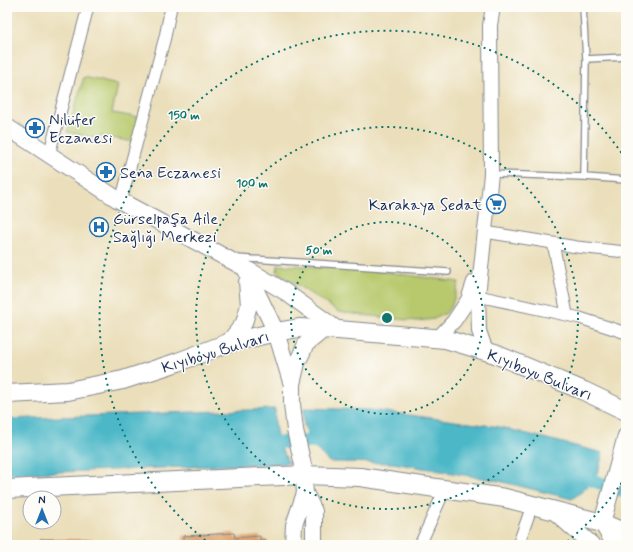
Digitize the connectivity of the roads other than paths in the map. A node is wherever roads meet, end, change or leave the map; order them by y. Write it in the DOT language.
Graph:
graph roads {
  1 [pos="88,7"];
  2 [pos="171,7"];
  3 [pos="493,7"];
  4 [pos="583,7"];
  5 [pos="626,57"];
  6 [pos="586,59"];
  7 [pos="7,127"];
  8 [pos="49,155"];
  9 [pos="491,174"];
  10 [pos="584,177"];
  11 [pos="626,180"];
  12 [pos="121,201"];
  13 [pos="485,232"];
  14 [pos="553,243"];
  15 [pos="484,247"];
  16 [pos="626,252"];
  17 [pos="224,257"];
  18 [pos="245,268"];
  19 [pos="448,272"];
  20 [pos="478,296"];
  21 [pos="566,314"];
  22 [pos="331,330"];
  23 [pos="276,332"];
  24 [pos="626,333"];
  25 [pos="438,338"];
  26 [pos="228,343"];
  27 [pos="486,351"];
  28 [pos="292,385"];
  29 [pos="7,394"];
  30 [pos="626,411"];
  31 [pos="624,442"];
  32 [pos="304,470"];
  33 [pos="7,489"];
  34 [pos="445,489"];
  35 [pos="305,493"];
  36 [pos="532,506"];
  37 [pos="554,511"];
  38 [pos="604,515"];
  39 [pos="626,533"];
  40 [pos="294,545"];
  41 [pos="314,545"];
  42 [pos="420,545"];
  43 [pos="518,545"];
  44 [pos="592,545"];
  45 [pos="616,545"];
  1 -- 8 [label="street"];
  2 -- 12 [label="street"];
  3 -- 9 [label="street"];
  4 -- 6 [label="lane"];
  5 -- 6 [label="lane"];
  6 -- 10 [label="lane"];
  7 -- 8 [label="main road"];
  8 -- 12 [label="main road"];
  9 -- 10 [label="lane"];
  9 -- 13 [label="street"];
  10 -- 11 [label="lane"];
  12 -- 17 [label="main road"];
  13 -- 14 [label="street"];
  13 -- 15 [label="street"];
  14 -- 16 [label="street"];
  14 -- 21 [label="street"];
  15 -- 20 [label="street"];
  15 -- 25 [label="street"];
  17 -- 18 [label="main road"];
  17 -- 19 [label="lane"];
  18 -- 22 [label="main road"];
  18 -- 23 [label="main road"];
  18 -- 26 [label="main road"];
  20 -- 21 [label="street"];
  20 -- 27 [label="street"];
  21 -- 24 [label="street"];
  22 -- 23 [label="main road, Kıyıboyu Bulvarı"];
  22 -- 25 [label="main road, Kıyıboyu Bulvarı"];
  22 -- 28 [label="main road"];
  23 -- 26 [label="main road, Kıyıboyu Bulvarı"];
  23 -- 28 [label="main road"];
  25 -- 27 [label="main road, Kıyıboyu Bulvarı"];
  26 -- 29 [label="main road, Kıyıboyu Bulvarı"];
  27 -- 30 [label="main road, Kıyıboyu Bulvarı"];
  28 -- 32 [label="main road"];
  31 -- 38 [label="main road"];
  32 -- 33 [label="main road"];
  32 -- 34 [label="main road"];
  32 -- 35 [label="main road"];
  34 -- 36 [label="main road"];
  34 -- 42 [label="street"];
  35 -- 40 [label="main road"];
  35 -- 41 [label="main road"];
  36 -- 37 [label="main road"];
  36 -- 43 [label="street"];
  37 -- 38 [label="main road"];
  37 -- 44 [label="main road"];
  38 -- 39 [label="main road"];
  38 -- 45 [label="main road"];
}
